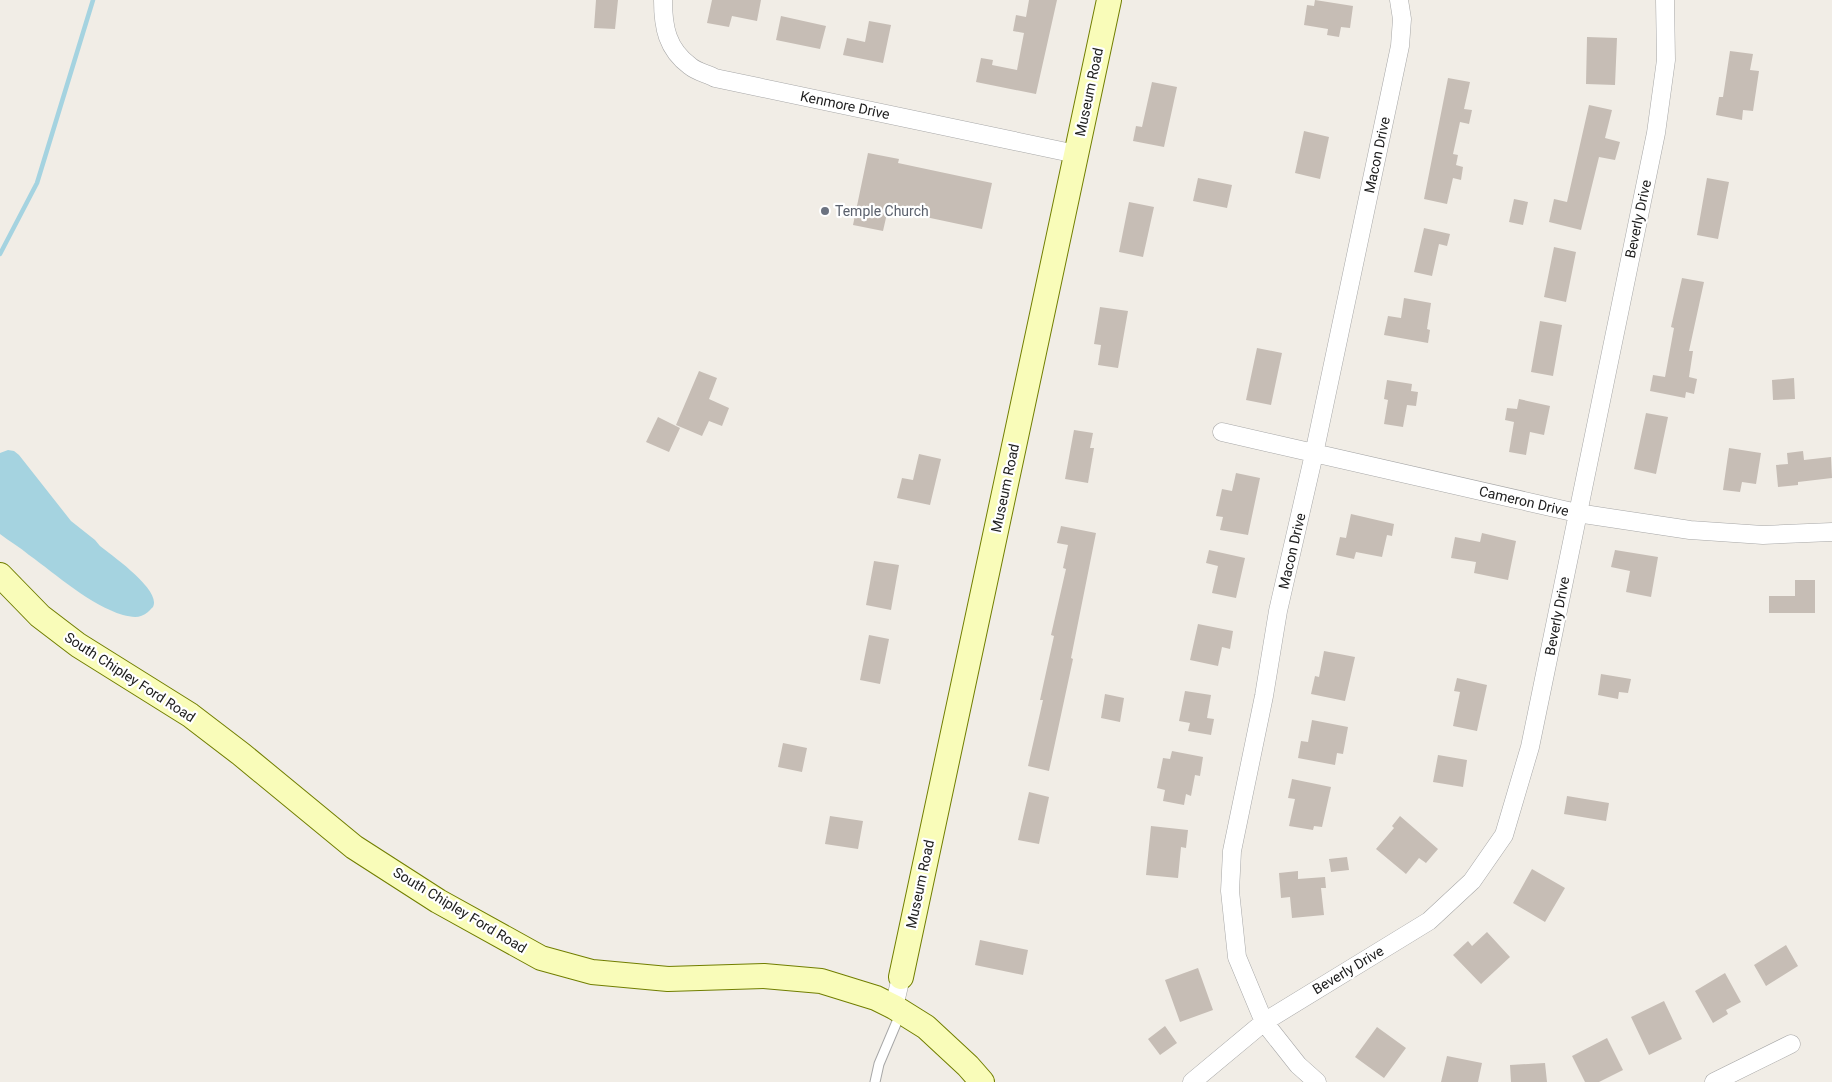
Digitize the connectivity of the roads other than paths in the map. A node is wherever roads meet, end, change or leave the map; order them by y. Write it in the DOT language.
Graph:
graph roads {
  1 [pos="663,0"];
  2 [pos="1108,0"];
  3 [pos="1399,0"];
  4 [pos="1666,0"];
  5 [pos="1076,154"];
  6 [pos="1222,432"];
  7 [pos="1314,454"];
  8 [pos="1578,513"];
  9 [pos="1832,532"];
  10 [pos="0,575"];
  11 [pos="901,977"];
  12 [pos="898,1009"];
  13 [pos="1264,1022"];
  14 [pos="1791,1044"];
  15 [pos="875,1082"];
  16 [pos="982,1082"];
  17 [pos="1192,1082"];
  18 [pos="1317,1082"];
  19 [pos="1714,1082"];
  1 -- 5 [label="street, Kenmore Drive"];
  2 -- 5 [label="street, Museum Road"];
  3 -- 7 [label="street, Macon Drive"];
  4 -- 8 [label="street, Beverly Drive"];
  5 -- 11 [label="street, Museum Road"];
  6 -- 7 [label="street, Cameron Drive"];
  7 -- 8 [label="street, Cameron Drive"];
  7 -- 13 [label="street, Macon Drive"];
  8 -- 9 [label="street, Cameron Drive"];
  8 -- 13 [label="street, Beverly Drive"];
  10 -- 12 [label="street, South Chipley Ford Road"];
  11 -- 12 [label="street"];
  12 -- 15 [label="lane"];
  12 -- 16 [label="street, South Chipley Ford Road"];
  13 -- 17 [label="street, Beverly Drive"];
  13 -- 18 [label="street, Macon Drive"];
  14 -- 19 [label="street"];
}
